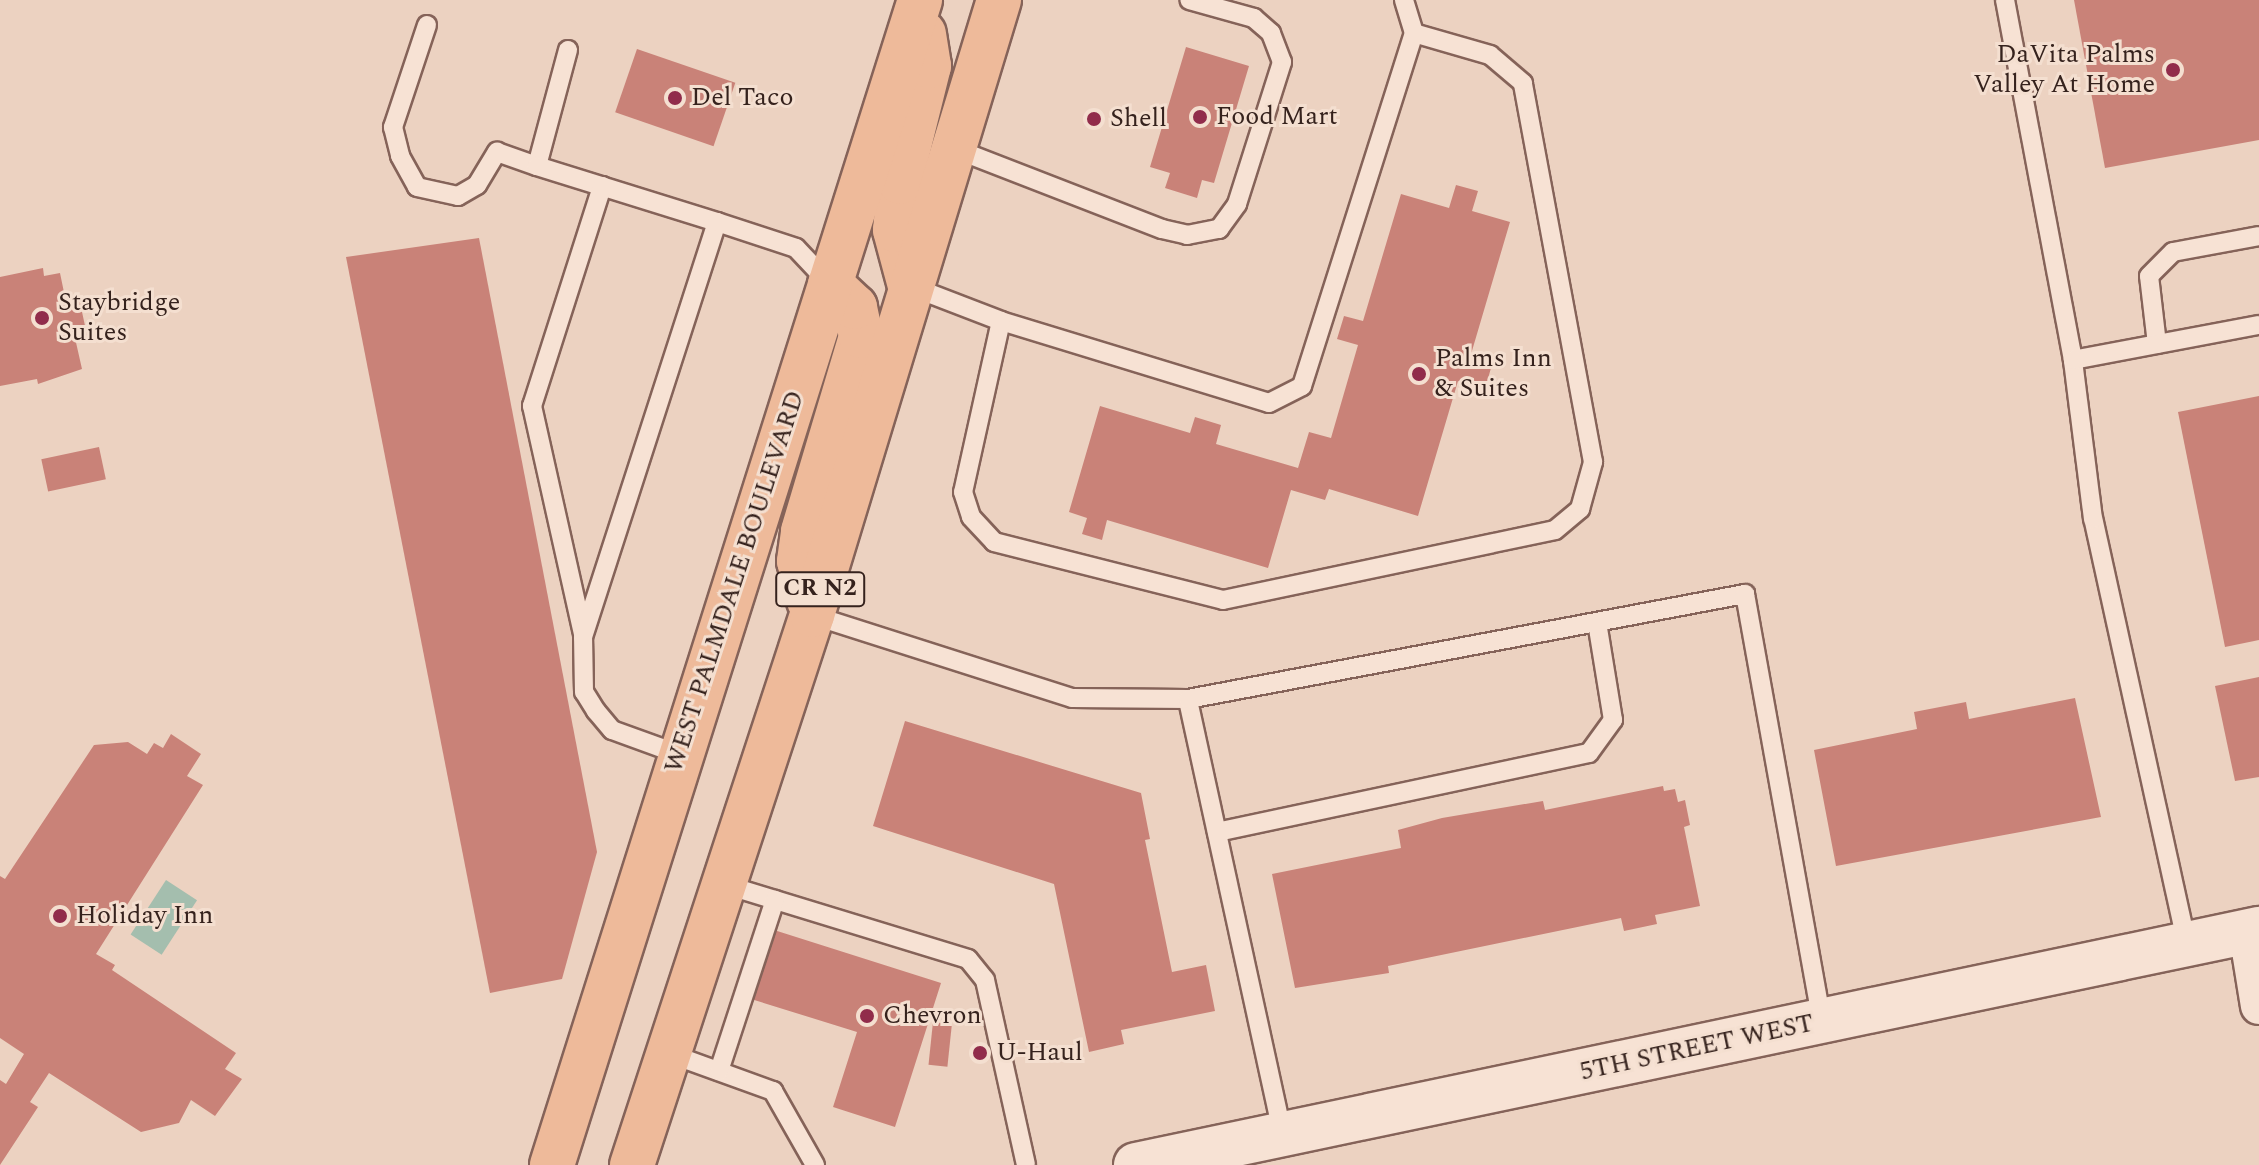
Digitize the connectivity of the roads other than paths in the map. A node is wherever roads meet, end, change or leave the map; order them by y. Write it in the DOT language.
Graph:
graph roads {
  1 [pos="999,0"];
  2 [pos="1189,0"];
  3 [pos="1404,0"];
  4 [pos="2005,0"];
  5 [pos="918,9"];
  6 [pos="427,25"];
  7 [pos="1414,33"];
  8 [pos="568,50"];
  9 [pos="953,148"];
  10 [pos="537,166"];
  11 [pos="602,186"];
  12 [pos="717,222"];
  13 [pos="2259,236"];
  14 [pos="830,284"];
  15 [pos="910,286"];
  16 [pos="1001,321"];
  17 [pos="2259,325"];
  18 [pos="2157,344"];
  19 [pos="2073,360"];
  20 [pos="812,615"];
  21 [pos="1597,622"];
  22 [pos="583,637"];
  23 [pos="1188,699"];
  24 [pos="681,755"];
  25 [pos="1217,832"];
  26 [pos="723,884"];
  27 [pos="775,900"];
  28 [pos="2253,931"];
  29 [pos="2187,945"];
  30 [pos="2259,1006"];
  31 [pos="1822,1022"];
  32 [pos="667,1053"];
  33 [pos="719,1071"];
  34 [pos="1283,1136"];
  35 [pos="552,1165"];
  36 [pos="632,1165"];
  37 [pos="815,1165"];
  38 [pos="1026,1165"];
  39 [pos="1136,1165"];
  1 -- 9 [label="main road, CR N2"];
  2 -- 9 [label="lane"];
  3 -- 7 [label="lane"];
  4 -- 19 [label="lane"];
  5 -- 14 [label="main road, WEST PALMDALE BOULEVARD / CR N2"];
  5 -- 15 [label="main road"];
  6 -- 10 [label="lane"];
  7 -- 16 [label="lane"];
  7 -- 16 [label="lane"];
  8 -- 10 [label="lane"];
  9 -- 15 [label="main road, CR N2"];
  10 -- 11 [label="lane"];
  11 -- 12 [label="lane"];
  11 -- 22 [label="lane"];
  12 -- 14 [label="lane"];
  12 -- 22 [label="lane"];
  13 -- 18 [label="lane"];
  14 -- 20 [label="main road"];
  14 -- 24 [label="main road, WEST PALMDALE BOULEVARD / CR N2"];
  15 -- 16 [label="lane"];
  15 -- 20 [label="main road, CR N2"];
  17 -- 18 [label="lane"];
  18 -- 19 [label="lane"];
  19 -- 29 [label="lane"];
  20 -- 23 [label="lane"];
  20 -- 26 [label="main road, CR N2"];
  21 -- 23 [label="lane"];
  21 -- 25 [label="lane"];
  21 -- 31 [label="lane"];
  22 -- 24 [label="lane"];
  23 -- 25 [label="lane"];
  24 -- 35 [label="main road, WEST PALMDALE BOULEVARD / CR N2"];
  25 -- 34 [label="lane"];
  26 -- 27 [label="lane"];
  26 -- 32 [label="main road, CR N2"];
  27 -- 33 [label="lane"];
  27 -- 38 [label="lane"];
  28 -- 29 [label="street, 5TH STREET WEST"];
  28 -- 30 [label="street"];
  29 -- 31 [label="street, 5TH STREET WEST"];
  31 -- 34 [label="street, 5TH STREET WEST"];
  32 -- 33 [label="lane"];
  32 -- 36 [label="main road, CR N2"];
  33 -- 37 [label="lane"];
  34 -- 39 [label="street, 5TH STREET WEST"];
}
